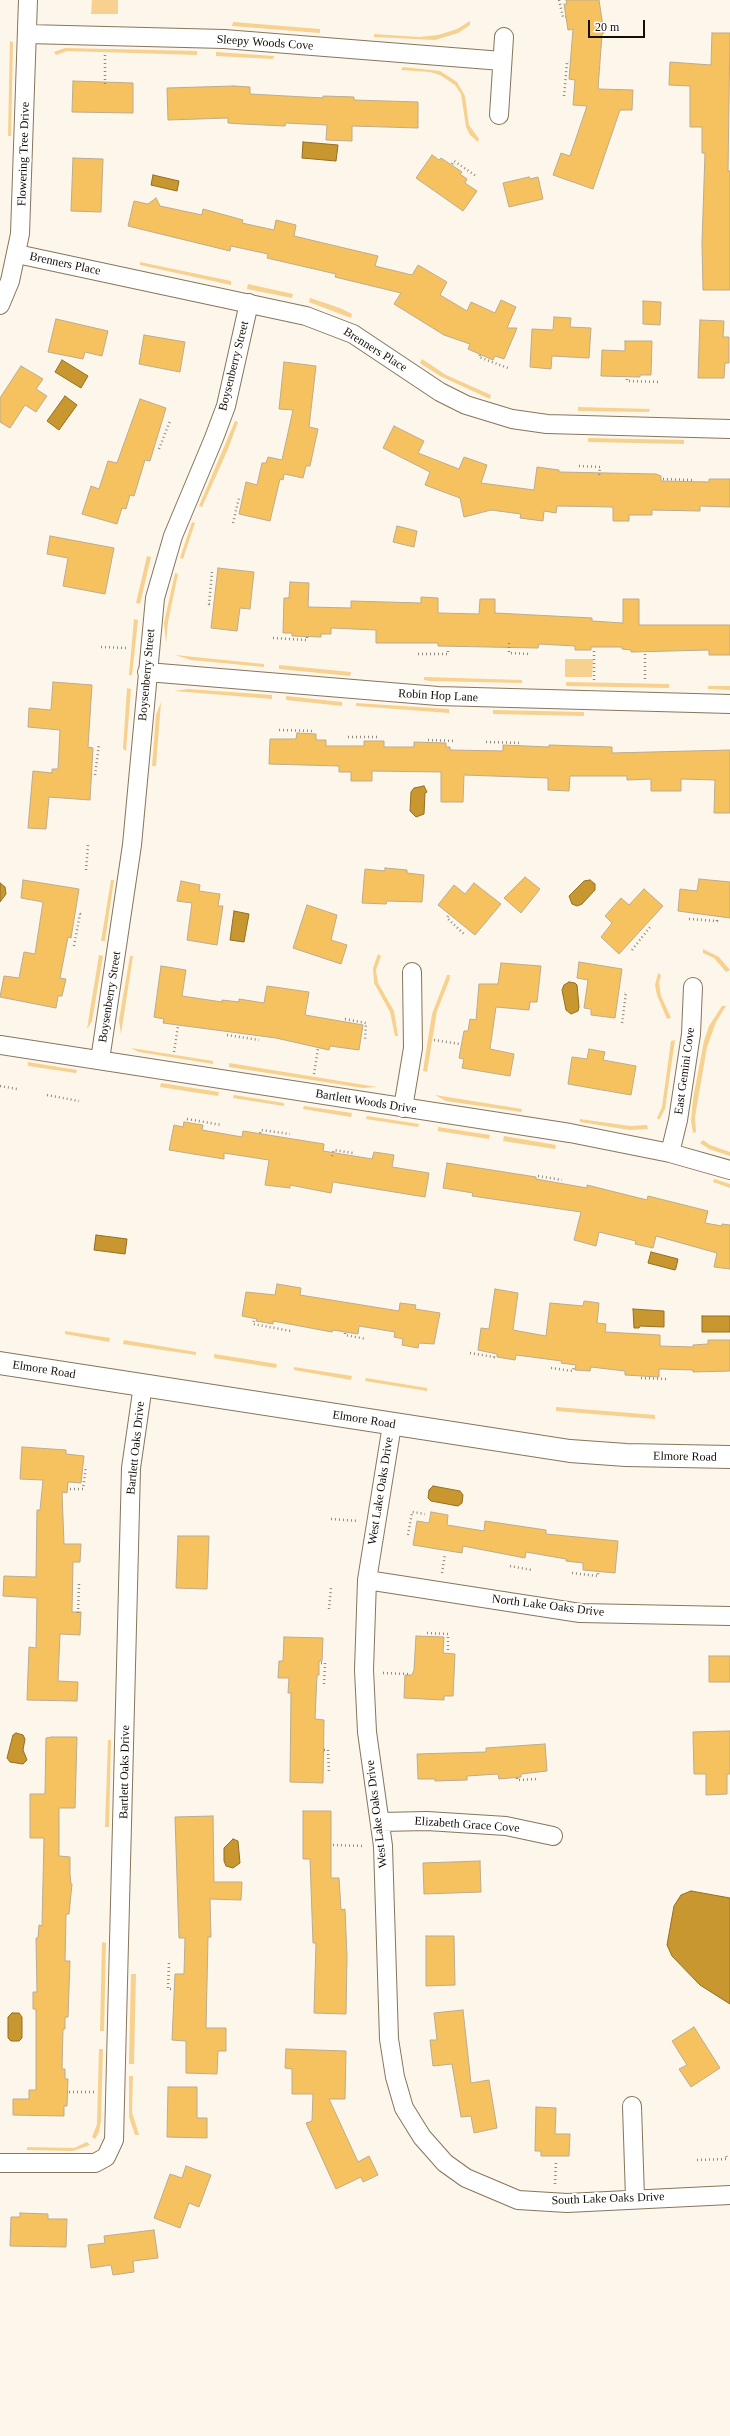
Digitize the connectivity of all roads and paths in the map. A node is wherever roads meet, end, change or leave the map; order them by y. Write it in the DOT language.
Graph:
graph roads {
  1 [pos="28,0"];
  2 [pos="559,0"];
  3 [pos="566,17"];
  4 [pos="27,34"];
  5 [pos="504,37"];
  6 [pos="105,55"];
  7 [pos="502,61"];
  8 [pos="569,62"];
  9 [pos="105,84"];
  10 [pos="564,96"];
  11 [pos="499,115"];
  12 [pos="452,164"];
  13 [pos="476,176"];
  14 [pos="17,254"];
  15 [pos="249,303"];
  16 [pos="0,305"];
  17 [pos="480,355"];
  18 [pos="508,368"];
  19 [pos="627,379"];
  20 [pos="658,382"];
  21 [pos="170,421"];
  22 [pos="730,429"];
  23 [pos="159,449"];
  24 [pos="579,466"];
  25 [pos="600,476"];
  26 [pos="663,479"];
  27 [pos="692,480"];
  28 [pos="241,498"];
  29 [pos="233,523"];
  30 [pos="212,572"];
  31 [pos="212,604"];
  32 [pos="307,637"];
  33 [pos="273,638"];
  34 [pos="509,642"];
  35 [pos="101,647"];
  36 [pos="128,648"];
  37 [pos="448,648"];
  38 [pos="594,648"];
  39 [pos="418,654"];
  40 [pos="530,654"];
  41 [pos="645,654"];
  42 [pos="147,672"];
  43 [pos="594,680"];
  44 [pos="645,681"];
  45 [pos="730,704"];
  46 [pos="279,730"];
  47 [pos="314,731"];
  48 [pos="348,737"];
  49 [pos="377,737"];
  50 [pos="428,740"];
  51 [pos="456,740"];
  52 [pos="486,742"];
  53 [pos="521,743"];
  54 [pos="98,744"];
  55 [pos="95,775"];
  56 [pos="88,845"];
  57 [pos="86,870"];
  58 [pos="77,913"];
  59 [pos="448,916"];
  60 [pos="689,919"];
  61 [pos="718,919"];
  62 [pos="648,925"];
  63 [pos="464,934"];
  64 [pos="74,946"];
  65 [pos="632,950"];
  66 [pos="412,972"];
  67 [pos="693,987"];
  68 [pos="624,993"];
  69 [pos="345,1019"];
  70 [pos="622,1023"];
  71 [pos="178,1026"];
  72 [pos="227,1035"];
  73 [pos="259,1040"];
  74 [pos="434,1040"];
  75 [pos="365,1041"];
  76 [pos="460,1044"];
  77 [pos="0,1045"];
  78 [pos="318,1049"];
  79 [pos="174,1052"];
  80 [pos="100,1060"];
  81 [pos="314,1074"];
  82 [pos="0,1086"];
  83 [pos="17,1088"];
  84 [pos="46,1096"];
  85 [pos="79,1101"];
  86 [pos="403,1108"];
  87 [pos="187,1119"];
  88 [pos="222,1125"];
  89 [pos="260,1133"];
  90 [pos="290,1134"];
  91 [pos="353,1152"];
  92 [pos="670,1153"];
  93 [pos="332,1156"];
  94 [pos="730,1170"];
  95 [pos="538,1176"];
  96 [pos="562,1180"];
  97 [pos="254,1322"];
  98 [pos="291,1331"];
  99 [pos="345,1332"];
  100 [pos="366,1339"];
  101 [pos="470,1353"];
  102 [pos="495,1354"];
  103 [pos="0,1362"];
  104 [pos="574,1367"];
  105 [pos="551,1368"];
  106 [pos="641,1378"];
  107 [pos="668,1379"];
  108 [pos="143,1386"];
  109 [pos="392,1425"];
  110 [pos="730,1457"];
  111 [pos="86,1466"];
  112 [pos="70,1490"];
  113 [pos="425,1514"];
  114 [pos="331,1519"];
  115 [pos="362,1522"];
  116 [pos="408,1535"];
  117 [pos="445,1554"];
  118 [pos="510,1566"];
  119 [pos="532,1570"];
  120 [pos="572,1573"];
  121 [pos="598,1573"];
  122 [pos="442,1577"];
  123 [pos="367,1580"];
  124 [pos="79,1584"];
  125 [pos="331,1587"];
  126 [pos="329,1609"];
  127 [pos="78,1613"];
  128 [pos="730,1616"];
  129 [pos="427,1633"];
  130 [pos="448,1651"];
  131 [pos="321,1663"];
  132 [pos="377,1672"];
  133 [pos="408,1674"];
  134 [pos="324,1684"];
  135 [pos="324,1750"];
  136 [pos="329,1773"];
  137 [pos="517,1778"];
  138 [pos="538,1778"];
  139 [pos="380,1822"];
  140 [pos="553,1836"];
  141 [pos="334,1845"];
  142 [pos="367,1846"];
  143 [pos="169,1963"];
  144 [pos="172,1989"];
  145 [pos="69,2092"];
  146 [pos="96,2092"];
  147 [pos="632,2106"];
  148 [pos="726,2155"];
  149 [pos="697,2160"];
  150 [pos="556,2162"];
  151 [pos="0,2163"];
  152 [pos="466,2178"];
  153 [pos="555,2188"];
  154 [pos="730,2195"];
  155 [pos="635,2198"];
  1 -- 4 [label="street, Flowering Tree Drive"];
  2 -- 3 [label="path"];
  4 -- 7 [label="street, Sleepy Woods Cove"];
  4 -- 14 [label="street, Flowering Tree Drive"];
  5 -- 7 [label="street"];
  6 -- 9 [label="path"];
  7 -- 11 [label="street"];
  8 -- 10 [label="path"];
  12 -- 13 [label="path"];
  14 -- 15 [label="street, Brenners Place"];
  14 -- 16 [label="street, Flowering Tree Drive"];
  15 -- 22 [label="street, Brenners Place"];
  15 -- 42 [label="street, Boysenberry Street"];
  17 -- 18 [label="path"];
  19 -- 20 [label="path"];
  21 -- 23 [label="path"];
  24 -- 25 [label="path"];
  26 -- 27 [label="path"];
  28 -- 29 [label="path"];
  30 -- 31 [label="path"];
  32 -- 33 [label="path"];
  34 -- 40 [label="path"];
  35 -- 36 [label="path"];
  37 -- 39 [label="path"];
  38 -- 43 [label="path"];
  41 -- 44 [label="path"];
  42 -- 45 [label="street, Robin Hop Lane"];
  42 -- 80 [label="street, Boysenberry Street"];
  46 -- 47 [label="path"];
  48 -- 49 [label="path"];
  50 -- 51 [label="path"];
  52 -- 53 [label="path"];
  54 -- 55 [label="path"];
  56 -- 57 [label="path"];
  58 -- 64 [label="path"];
  59 -- 63 [label="path"];
  60 -- 61 [label="path"];
  62 -- 65 [label="path"];
  66 -- 86 [label="street"];
  67 -- 92 [label="street, East Gemini Cove"];
  68 -- 70 [label="path"];
  69 -- 75 [label="path"];
  71 -- 79 [label="path"];
  72 -- 73 [label="path"];
  74 -- 76 [label="path"];
  77 -- 80 [label="street, Bartlett Woods Drive"];
  78 -- 81 [label="path"];
  80 -- 86 [label="street, Bartlett Woods Drive"];
  82 -- 83 [label="path"];
  84 -- 85 [label="path"];
  86 -- 92 [label="street, Bartlett Woods Drive"];
  87 -- 88 [label="path"];
  89 -- 90 [label="path"];
  91 -- 93 [label="path"];
  92 -- 94 [label="street, Bartlett Woods Drive"];
  95 -- 96 [label="path"];
  97 -- 98 [label="path"];
  99 -- 100 [label="path"];
  101 -- 102 [label="path"];
  103 -- 108 [label="street, Elmore Road"];
  104 -- 105 [label="path"];
  106 -- 107 [label="path"];
  108 -- 109 [label="street, Elmore Road"];
  108 -- 151 [label="street, Bartlett Oaks Drive"];
  109 -- 110 [label="street, Elmore Road"];
  109 -- 123 [label="street, West Lake Oaks Drive"];
  111 -- 112 [label="path"];
  113 -- 116 [label="path"];
  114 -- 115 [label="path"];
  117 -- 122 [label="path"];
  118 -- 119 [label="path"];
  120 -- 121 [label="path"];
  123 -- 128 [label="street, North Lake Oaks Drive"];
  123 -- 139 [label="street, West Lake Oaks Drive"];
  124 -- 127 [label="path"];
  125 -- 126 [label="path"];
  129 -- 130 [label="path"];
  131 -- 134 [label="path"];
  132 -- 133 [label="path"];
  135 -- 136 [label="path"];
  137 -- 138 [label="path"];
  139 -- 140 [label="street, Elizabeth Grace Cove"];
  139 -- 152 [label="street, West Lake Oaks Drive"];
  141 -- 142 [label="path"];
  143 -- 144 [label="path"];
  145 -- 146 [label="path"];
  147 -- 155 [label="street"];
  148 -- 149 [label="path"];
  150 -- 153 [label="path"];
  152 -- 155 [label="street, South Lake Oaks Drive"];
  154 -- 155 [label="street, South Lake Oaks Drive"];
}
